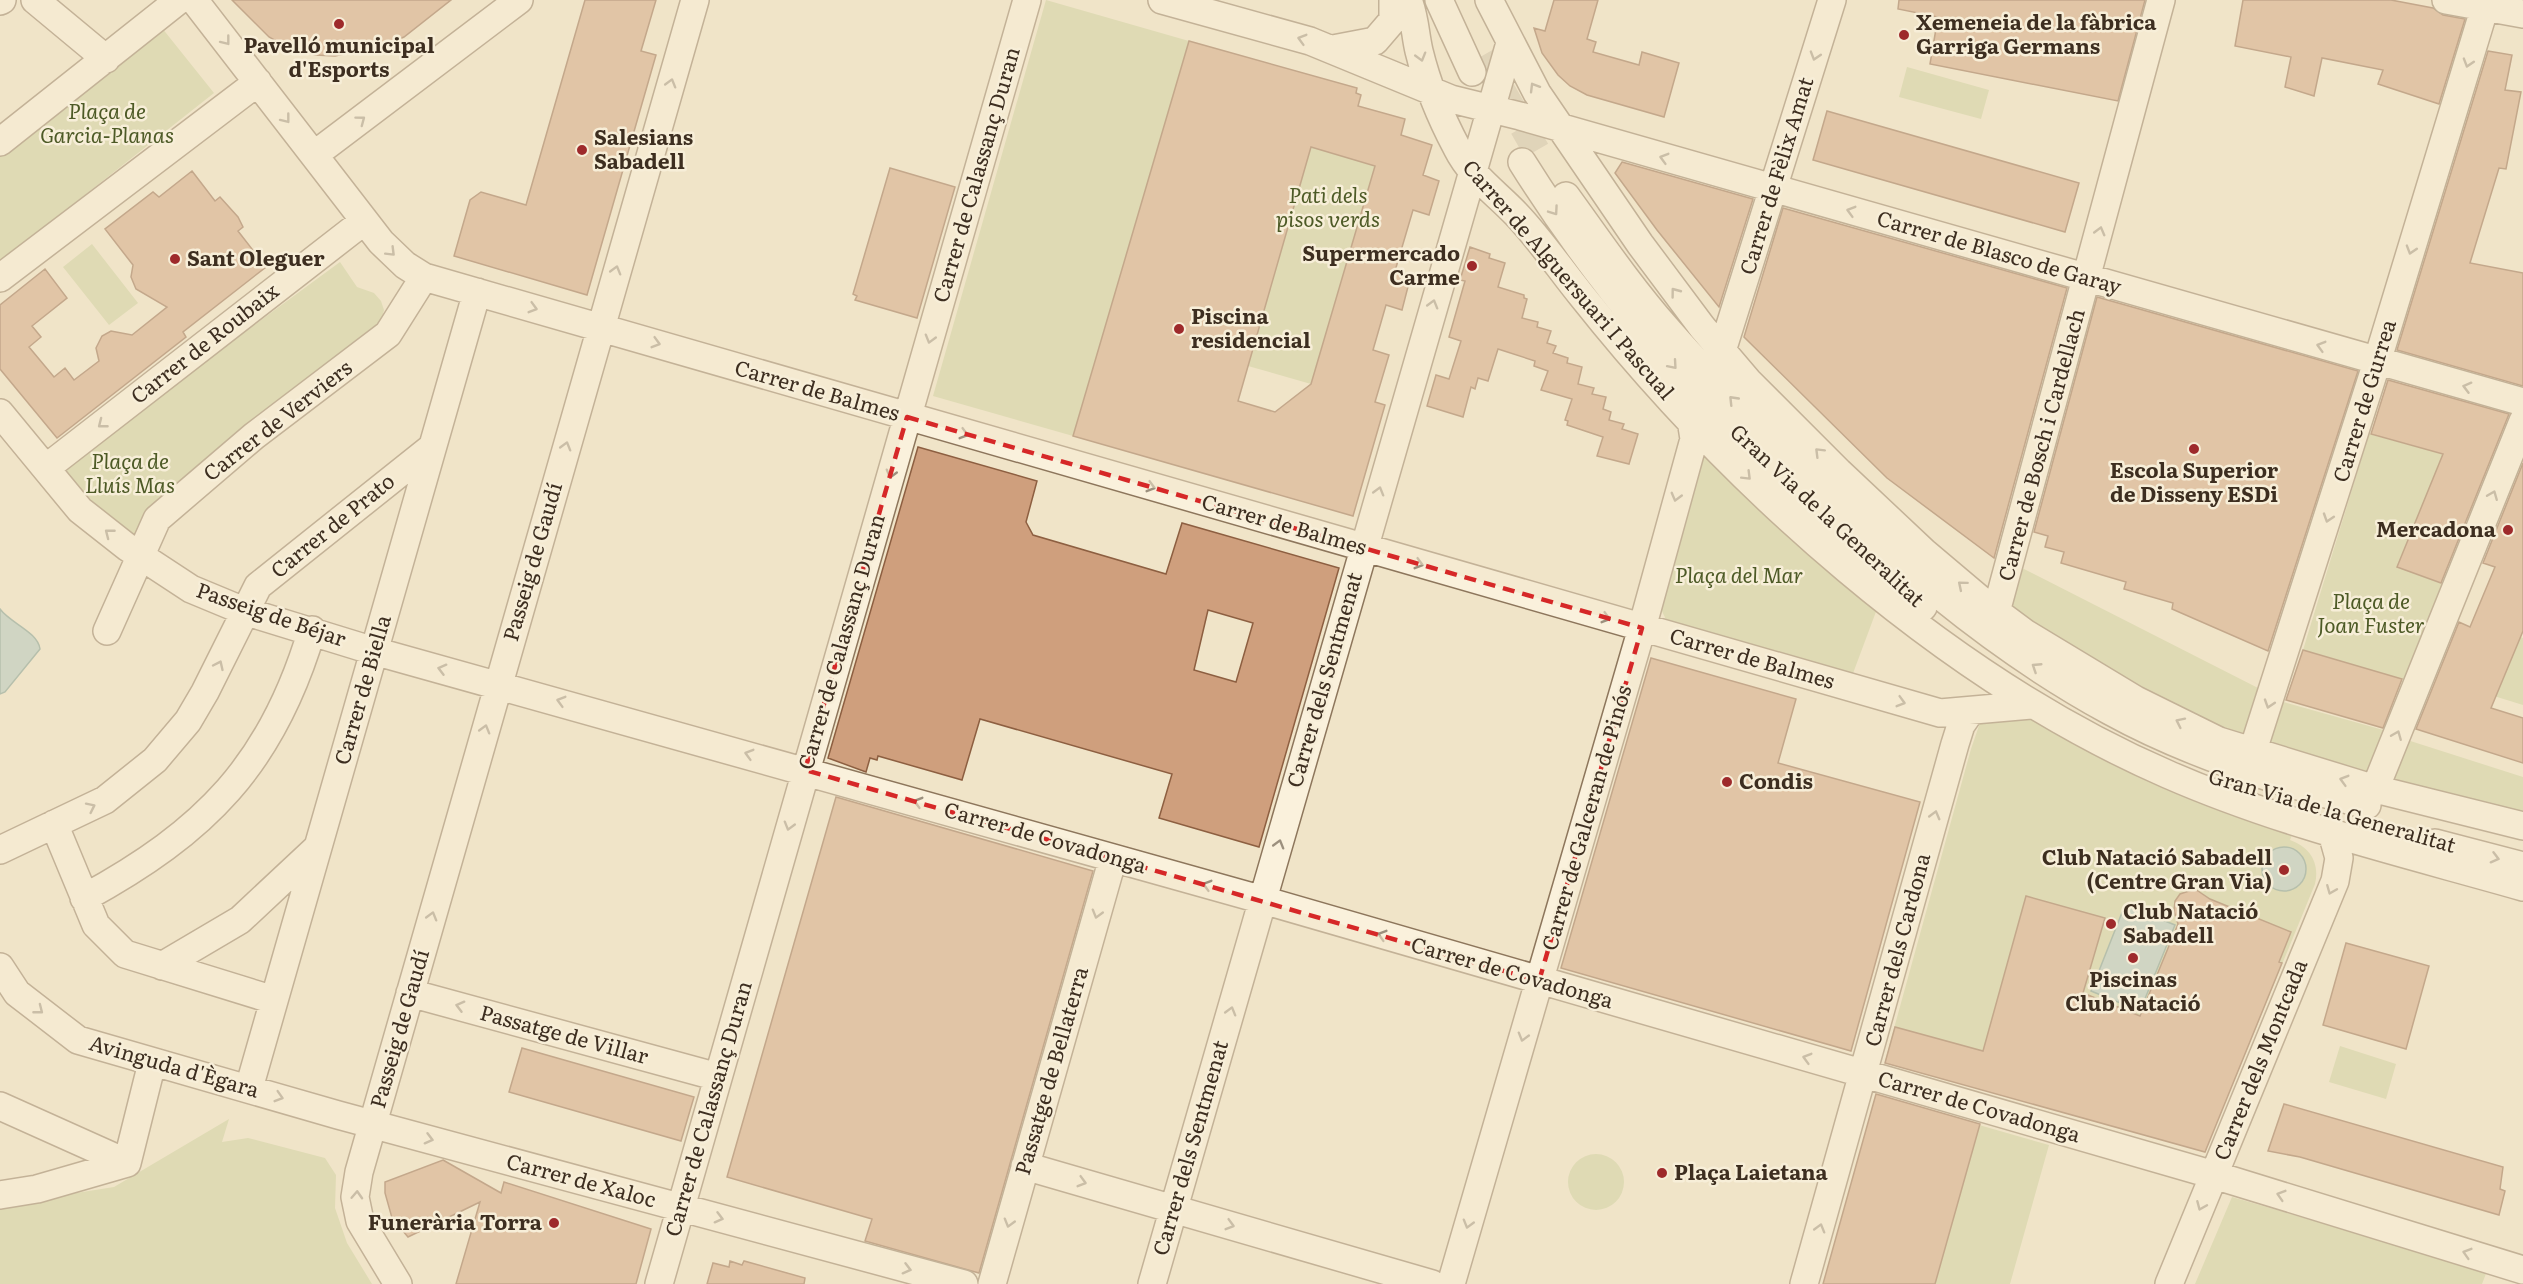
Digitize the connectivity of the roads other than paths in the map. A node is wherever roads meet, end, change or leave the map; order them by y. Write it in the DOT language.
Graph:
graph roads {
  1 [pos="35,0"];
  2 [pos="179,0"];
  3 [pos="194,0"];
  4 [pos="519,0"];
  5 [pos="695,0"];
  6 [pos="1027,0"];
  7 [pos="1162,0"];
  8 [pos="1393,0"];
  9 [pos="1408,0"];
  10 [pos="1438,0"];
  11 [pos="1457,0"];
  12 [pos="1489,0"];
  13 [pos="1832,0"];
  14 [pos="2161,0"];
  15 [pos="2446,0"];
  16 [pos="2486,4"];
  17 [pos="2523,14"];
  18 [pos="1510,43"];
  19 [pos="1333,49"];
  20 [pos="106,59"];
  21 [pos="258,82"];
  22 [pos="1432,91"];
  23 [pos="1482,106"];
  24 [pos="1562,128"];
  25 [pos="0,142"];
  26 [pos="314,155"];
  27 [pos="1472,172"];
  28 [pos="1774,189"];
  29 [pos="364,220"];
  30 [pos="424,277"];
  31 [pos="0,278"];
  32 [pos="2087,278"];
  33 [pos="477,292"];
  34 [pos="600,327"];
  35 [pos="1722,351"];
  36 [pos="2378,362"];
  37 [pos="2523,402"];
  38 [pos="0,413"];
  39 [pos="908,417"];
  40 [pos="1691,420"];
  41 [pos="2523,421"];
  42 [pos="431,448"];
  43 [pos="46,468"];
  44 [pos="1363,548"];
  45 [pos="139,555"];
  46 [pos="244,611"];
  47 [pos="1996,612"];
  48 [pos="1642,628"];
  49 [pos="312,630"];
  50 [pos="107,631"];
  51 [pos="2031,636"];
  52 [pos="374,651"];
  53 [pos="498,684"];
  54 [pos="2031,705"];
  55 [pos="1970,712"];
  56 [pos="2167,740"];
  57 [pos="805,770"];
  58 [pos="2244,778"];
  59 [pos="2375,789"];
  60 [pos="54,824"];
  61 [pos="2335,825"];
  62 [pos="2523,826"];
  63 [pos="2523,844"];
  64 [pos="318,847"];
  65 [pos="0,850"];
  66 [pos="1113,858"];
  67 [pos="2523,866"];
  68 [pos="2523,887"];
  69 [pos="84,898"];
  70 [pos="1263,900"];
  71 [pos="162,966"];
  72 [pos="0,968"];
  73 [pos="1539,981"];
  74 [pos="410,993"];
  75 [pos="274,1000"];
  76 [pos="152,1063"];
  77 [pos="1863,1074"];
  78 [pos="718,1077"];
  79 [pos="249,1088"];
  80 [pos="0,1106"];
  81 [pos="373,1124"];
  82 [pos="127,1163"];
  83 [pos="1025,1167"];
  84 [pos="2214,1174"];
  85 [pos="0,1195"];
  86 [pos="681,1208"];
  87 [pos="1174,1208"];
  88 [pos="2510,1273"];
  89 [pos="398,1284"];
  90 [pos="658,1284"];
  91 [pos="964,1284"];
  92 [pos="992,1284"];
  93 [pos="1152,1284"];
  94 [pos="1432,1284"];
  95 [pos="1451,1284"];
  96 [pos="1804,1284"];
  97 [pos="2169,1284"];
  1 -- 20 [label="street"];
  2 -- 20 [label="street"];
  3 -- 21 [label="street, one-way"];
  26 -- 4 [label="street, one-way"];
  34 -- 5 [label="street, Passeig de Gaudí, one-way"];
  6 -- 39 [label="street, Carrer de Calassanç Duran, one-way"];
  19 -- 7 [label="street, Carrer de Blasco de Garay, one-way"];
  8 -- 19 [label="street"];
  9 -- 22 [label="street, Carrer de Alguersuari I Pascual, one-way"];
  10 -- 11 [label="street"];
  12 -- 18 [label="street"];
  13 -- 28 [label="street, Carrer de Fèlix Amat, one-way"];
  32 -- 14 [label="street, Carrer de Bosch i Cardellach, one-way"];
  15 -- 16 [label="street"];
  16 -- 17 [label="street"];
  16 -- 36 [label="street, Carrer de Gurrea, one-way"];
  18 -- 23 [label="street, Carrer dels Sentmenat"];
  24 -- 18 [label="street, one-way"];
  19 -- 22 [label="street, Carrer de Blasco de Garay"];
  20 -- 25 [label="street"];
  21 -- 26 [label="street, one-way"];
  21 -- 31 [label="street"];
  22 -- 23 [label="street, Carrer de Blasco de Garay"];
  22 -- 27 [label="street, Carrer de Alguersuari I Pascual"];
  23 -- 24 [label="street, Carrer de Blasco de Garay"];
  23 -- 27 [label="street, Carrer dels Sentmenat"];
  28 -- 24 [label="street, Carrer de Blasco de Garay, one-way"];
  35 -- 24 [label="street, one-way"];
  26 -- 29 [label="street"];
  27 -- 40 [label="street, Carrer de Alguersuari I Pascual"];
  44 -- 27 [label="street, Carrer dels Sentmenat, one-way"];
  32 -- 28 [label="street, Carrer de Blasco de Garay, one-way"];
  28 -- 35 [label="street, Carrer de Fèlix Amat"];
  29 -- 30 [label="street, one-way"];
  29 -- 43 [label="street, Carrer de Roubaix, one-way"];
  30 -- 33 [label="street, Carrer de Balmes"];
  30 -- 45 [label="street, Carrer de Verviers"];
  36 -- 32 [label="street, Carrer de Blasco de Garay, one-way"];
  32 -- 47 [label="street, Carrer de Bosch i Cardellach"];
  33 -- 34 [label="street, Carrer de Balmes, one-way"];
  33 -- 42 [label="street, Carrer de Biella"];
  34 -- 39 [label="street, Carrer de Balmes, one-way"];
  53 -- 34 [label="street, Passeig de Gaudí, one-way"];
  47 -- 35 [label="street, one-way"];
  37 -- 36 [label="street, Carrer de Blasco de Garay, one-way"];
  36 -- 58 [label="street, Carrer de Gurrea, one-way"];
  38 -- 43 [label="street, Passeig de Béjar"];
  39 -- 44 [label="street, Carrer de Balmes, one-way"];
  39 -- 57 [label="street, Carrer de Calassanç Duran, one-way"];
  40 -- 48 [label="street, Carrer de Galceran de Pinós, one-way"];
  40 -- 54 [label="street, Carrer de Alguersuari I Pascual, one-way"];
  59 -- 41 [label="street, one-way"];
  42 -- 46 [label="street, Carrer de Prato"];
  42 -- 52 [label="street, Carrer de Biella"];
  45 -- 43 [label="street, Passeig de Béjar, one-way"];
  44 -- 48 [label="street, Carrer de Balmes, one-way"];
  70 -- 44 [label="street, Carrer dels Sentmenat, one-way"];
  45 -- 46 [label="street, Passeig de Béjar"];
  45 -- 50 [label="street, Carrer de Verviers"];
  46 -- 49 [label="street, Passeig de Béjar"];
  60 -- 46 [label="street, Carrer de Prato, one-way"];
  47 -- 51 [label="street"];
  48 -- 55 [label="street, Carrer de Balmes, one-way"];
  48 -- 73 [label="street, Carrer de Galceran de Pinós"];
  49 -- 52 [label="street, Passeig de Béjar"];
  49 -- 69 [label="street"];
  51 -- 56 [label="street"];
  58 -- 51 [label="street, one-way"];
  53 -- 52 [label="street, Passeig de Béjar, one-way"];
  52 -- 64 [label="street, Carrer de Biella"];
  57 -- 53 [label="street, Carrer de Covadonga, one-way"];
  74 -- 53 [label="street, Passeig de Gaudí, one-way"];
  54 -- 55 [label="street"];
  54 -- 58 [label="street, Carrer de Alguersuari I Pascual"];
  77 -- 55 [label="street, Carrer dels Cardona, one-way"];
  56 -- 58 [label="street"];
  56 -- 58 [label="street, Gran Via de la Generalitat, one-way"];
  66 -- 57 [label="street, Carrer de Covadonga, one-way"];
  57 -- 78 [label="street, Carrer de Calassanç Duran, one-way"];
  59 -- 58 [label="street, one-way"];
  58 -- 61 [label="street, Carrer de Alguersuari I Pascual"];
  58 -- 63 [label="street, Gran Via de la Generalitat"];
  59 -- 62 [label="street"];
  60 -- 65 [label="street, Carrer de Prato"];
  60 -- 69 [label="street"];
  61 -- 67 [label="street, Gran Via de la Generalitat, one-way"];
  61 -- 68 [label="street"];
  61 -- 84 [label="street, Carrer dels Montcada, one-way"];
  64 -- 71 [label="street"];
  64 -- 75 [label="street, Carrer de Biella"];
  70 -- 66 [label="street, Carrer de Covadonga, one-way"];
  66 -- 83 [label="street, Passatge de Bellaterra, one-way"];
  69 -- 71 [label="street"];
  73 -- 70 [label="street, Carrer de Covadonga, one-way"];
  87 -- 70 [label="street, Carrer dels Sentmenat, one-way"];
  71 -- 75 [label="street"];
  72 -- 76 [label="street, Avinguda d'Ègara, one-way"];
  77 -- 73 [label="street, Carrer de Covadonga, one-way"];
  73 -- 95 [label="street, Carrer de Galceran de Pinós, one-way"];
  78 -- 74 [label="street, Passatge de Villar, one-way"];
  74 -- 81 [label="street, Passeig de Gaudí"];
  75 -- 79 [label="street, Carrer de Biella"];
  76 -- 79 [label="street, Avinguda d'Ègara"];
  76 -- 82 [label="street"];
  77 -- 84 [label="street, Carrer de Covadonga"];
  96 -- 77 [label="street, Carrer dels Cardona, one-way"];
  78 -- 86 [label="street, Carrer de Calassanç Duran"];
  79 -- 81 [label="street, Avinguda d'Ègara, one-way"];
  80 -- 82 [label="street"];
  81 -- 86 [label="street, Carrer de Xaloc, one-way"];
  89 -- 81 [label="street, Passeig de Gaudí, one-way"];
  82 -- 85 [label="street"];
  83 -- 87 [label="street, one-way"];
  83 -- 92 [label="street, Passatge de Bellaterra, one-way"];
  88 -- 84 [label="street, Carrer de Covadonga, one-way"];
  84 -- 97 [label="street, Carrer dels Montcada, one-way"];
  86 -- 90 [label="street, Carrer de Calassanç Duran"];
  86 -- 91 [label="street, Carrer de Xaloc, one-way"];
  87 -- 93 [label="street, Carrer dels Sentmenat"];
  87 -- 94 [label="street, one-way"];
}
